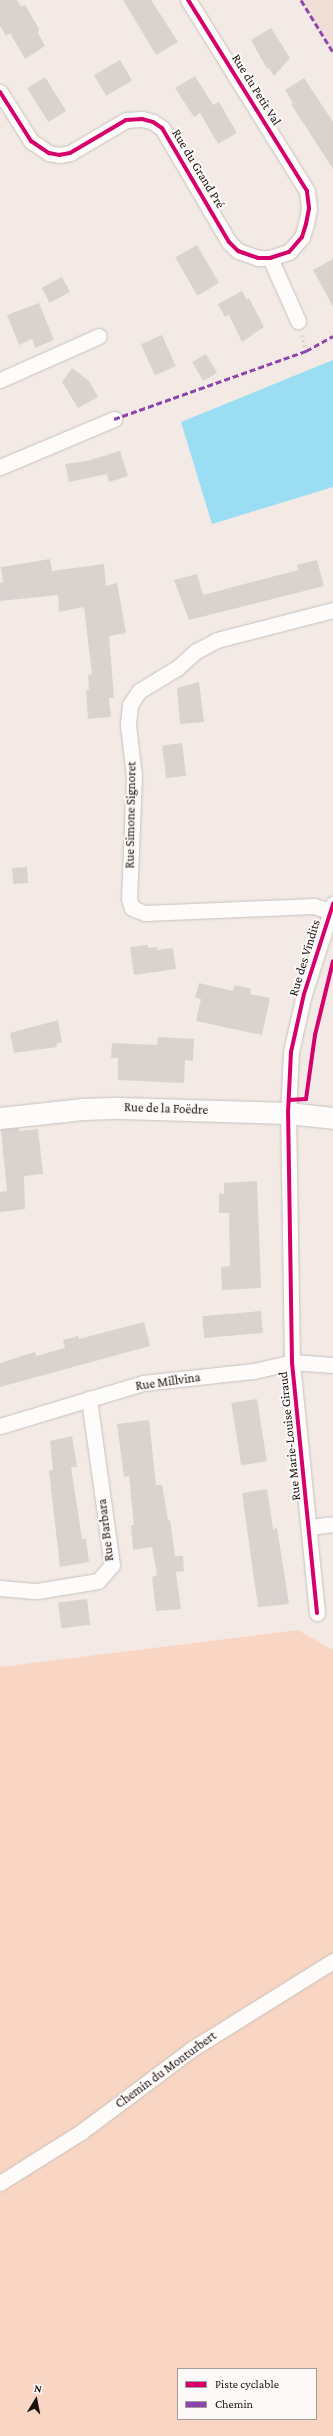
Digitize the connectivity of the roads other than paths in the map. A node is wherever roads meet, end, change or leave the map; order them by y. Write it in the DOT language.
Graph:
graph roads {
  1 [pos="188,0"];
  2 [pos="0,92"];
  3 [pos="307,191"];
  4 [pos="270,258"];
  5 [pos="298,322"];
  6 [pos="99,336"];
  7 [pos="0,380"];
  8 [pos="114,419"];
  9 [pos="0,467"];
  10 [pos="333,610"];
  11 [pos="332,909"];
  12 [pos="288,1113"];
  13 [pos="0,1118"];
  14 [pos="333,1118"];
  15 [pos="292,1362"];
  16 [pos="333,1365"];
  17 [pos="89,1399"];
  18 [pos="0,1426"];
  19 [pos="333,1524"];
  20 [pos="309,1527"];
  21 [pos="0,1588"];
  22 [pos="318,1613"];
  23 [pos="333,1961"];
  24 [pos="0,2183"];
  1 -- 3 [label="street, Rue du Petit Val"];
  2 -- 4 [label="street, Rue du Grand Pré"];
  3 -- 4 [label="street, Rue du Grand Pré"];
  4 -- 5 [label="street"];
  6 -- 7 [label="street"];
  8 -- 9 [label="street"];
  10 -- 11 [label="street, Rue Simone Signoret"];
  11 -- 12 [label="street, Rue des Vindits"];
  12 -- 13 [label="street, Rue de la Foëdre"];
  12 -- 14 [label="street, Rue de la Foëdre"];
  12 -- 15 [label="street, Rue Marie-Louise Giraud"];
  15 -- 16 [label="street, Rue Millvina"];
  15 -- 17 [label="street, Rue Millvina"];
  15 -- 20 [label="street, Rue Marie-Louise Giraud"];
  17 -- 18 [label="street, Rue Millvina"];
  17 -- 21 [label="street, Rue Barbara"];
  19 -- 20 [label="street"];
  20 -- 22 [label="street, Rue Marie-Louise Giraud"];
  23 -- 24 [label="street, Chemin du Monturbert"];
}
